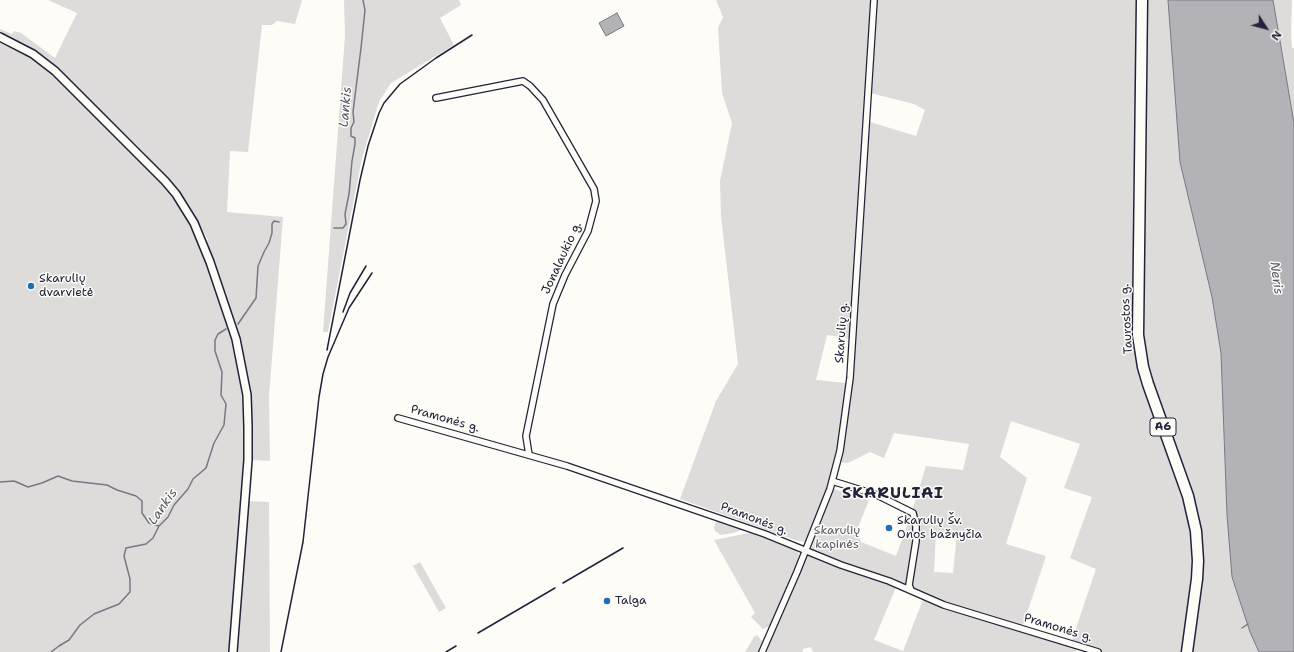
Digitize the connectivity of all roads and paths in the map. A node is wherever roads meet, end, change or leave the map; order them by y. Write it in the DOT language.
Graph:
graph roads {
  1 [pos="874,0"];
  2 [pos="1142,0"];
  3 [pos="0,37"];
  4 [pos="436,98"];
  5 [pos="398,418"];
  6 [pos="529,455"];
  7 [pos="832,482"];
  8 [pos="806,551"];
  9 [pos="911,590"];
  10 [pos="233,652"];
  11 [pos="762,652"];
  12 [pos="1098,652"];
  13 [pos="1187,652"];
  1 -- 7 [label="street, Skarulių g."];
  2 -- 13 [label="highway, Taurostos g. / A6"];
  3 -- 10 [label="main road"];
  4 -- 6 [label="street, Jonalaukio g."];
  5 -- 6 [label="street, Pramonės g."];
  6 -- 8 [label="street, Pramonės g."];
  7 -- 8 [label="street, Skarulių g."];
  7 -- 9 [label="street"];
  8 -- 9 [label="street, Pramonės g."];
  8 -- 11 [label="street, Skarulių g."];
  9 -- 12 [label="street, Pramonės g."];
}
